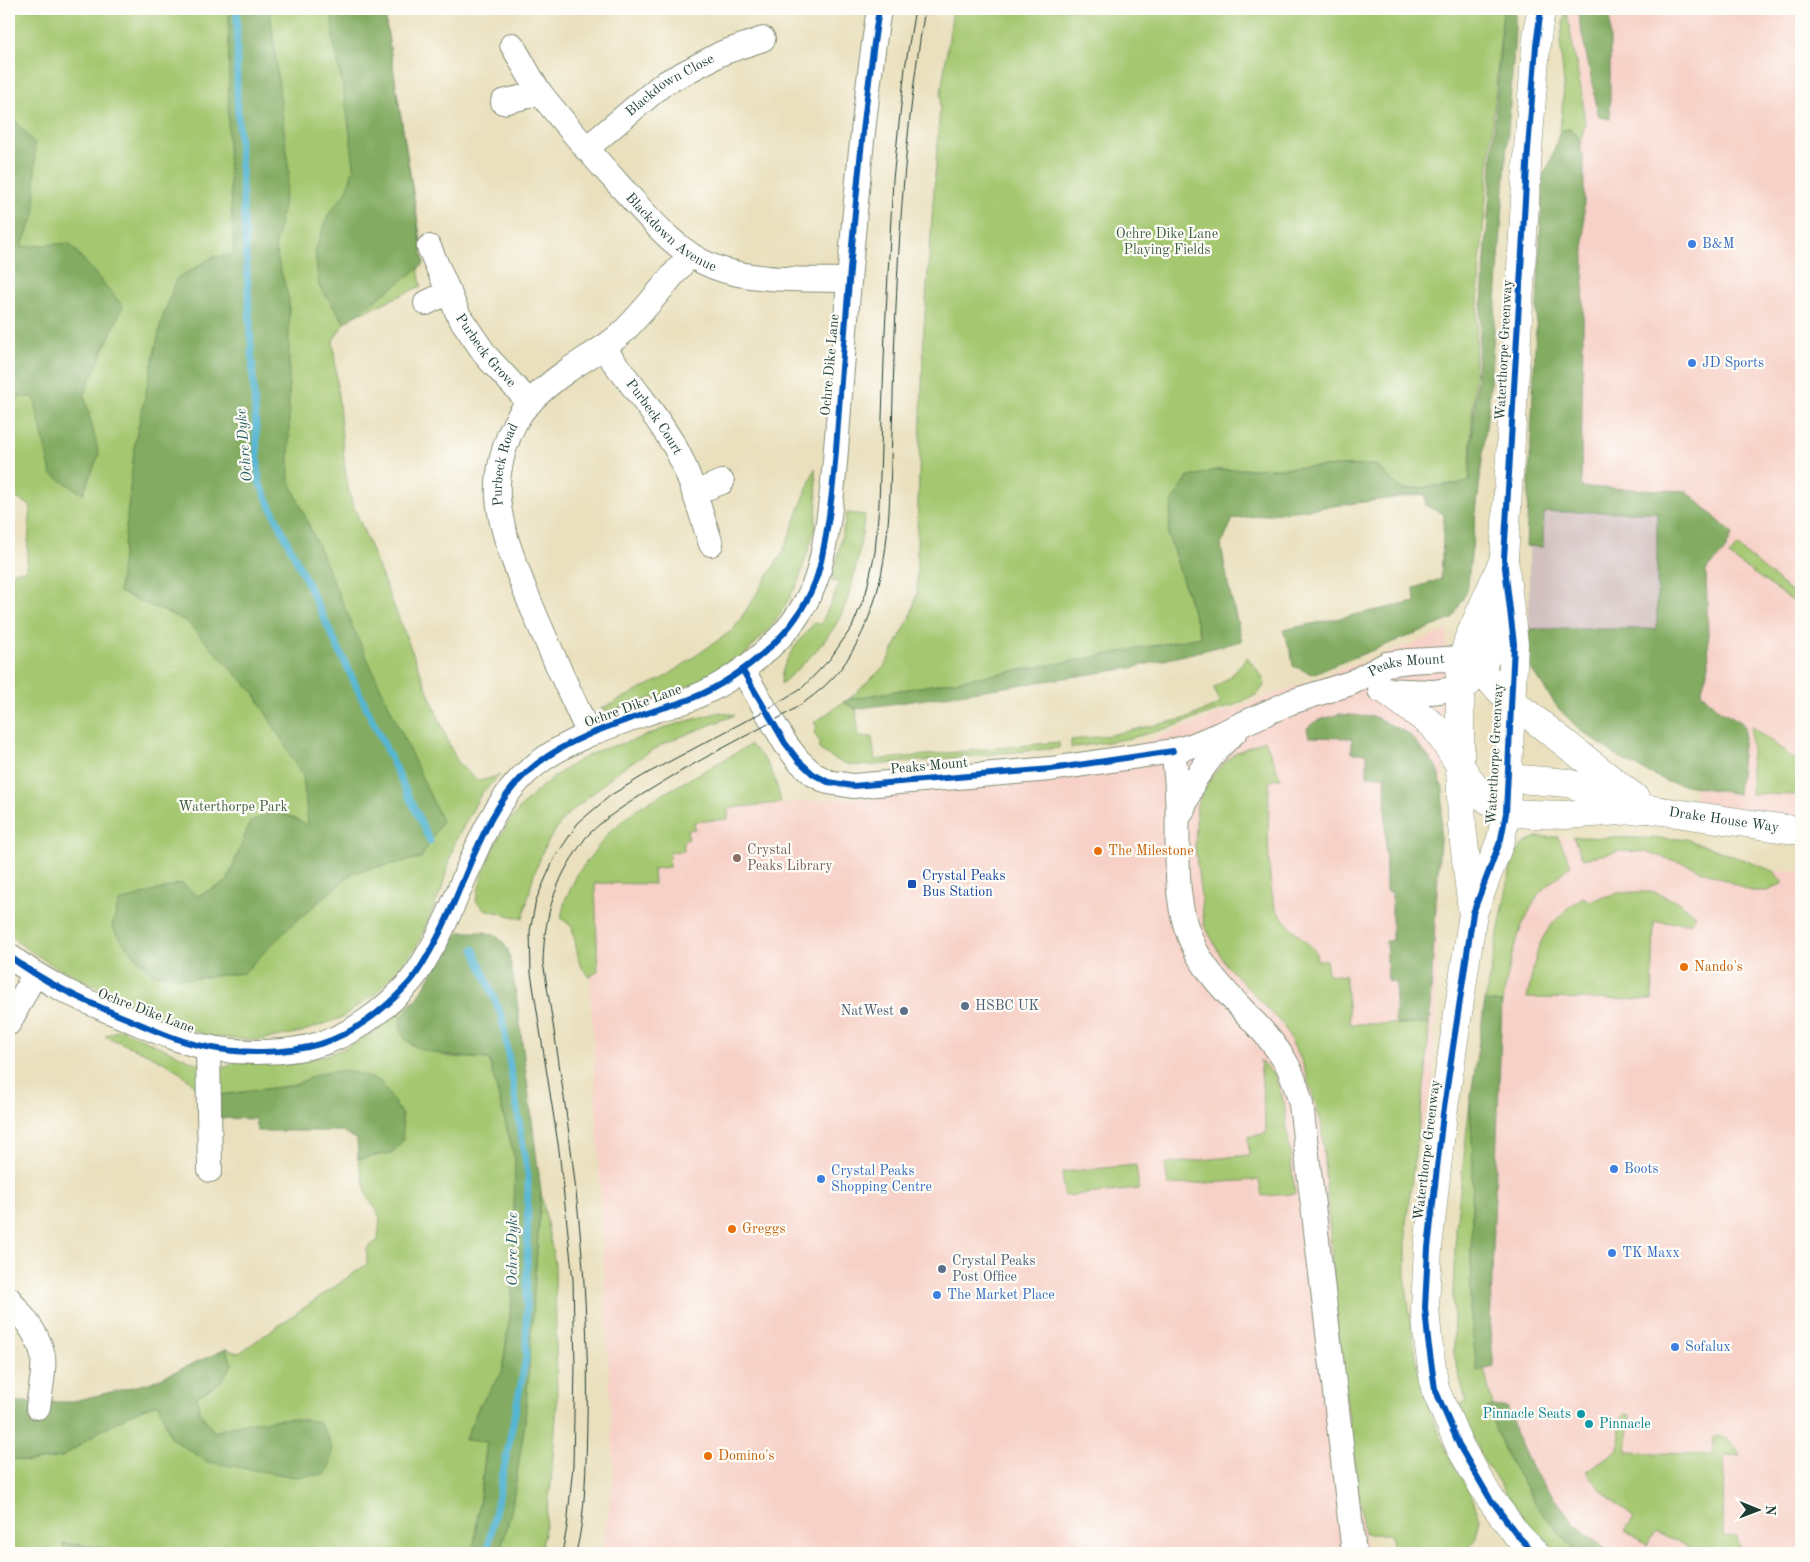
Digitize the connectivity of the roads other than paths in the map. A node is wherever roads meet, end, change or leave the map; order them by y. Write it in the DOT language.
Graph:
graph roads {
  1 [pos="879,9"];
  2 [pos="1541,9"];
  3 [pos="763,39"];
  4 [pos="512,45"];
  5 [pos="540,93"];
  6 [pos="503,102"];
  7 [pos="586,149"];
  8 [pos="429,247"];
  9 [pos="690,255"];
  10 [pos="849,280"];
  11 [pos="449,292"];
  12 [pos="426,303"];
  13 [pos="603,348"];
  14 [pos="530,403"];
  15 [pos="722,482"];
  16 [pos="694,493"];
  17 [pos="711,544"];
  18 [pos="1504,559"];
  19 [pos="1509,598"];
  20 [pos="743,671"];
  21 [pos="1468,672"];
  22 [pos="1351,683"];
  23 [pos="1386,691"];
  24 [pos="1511,701"];
  25 [pos="1245,723"];
  26 [pos="588,734"];
  27 [pos="1173,751"];
  28 [pos="1460,766"];
  29 [pos="1507,778"];
  30 [pos="1484,797"];
  31 [pos="1648,808"];
  32 [pos="1506,812"];
  33 [pos="1177,828"];
  34 [pos="1801,831"];
  35 [pos="1468,875"];
  36 [pos="1473,913"];
  37 [pos="9,956"];
  38 [pos="34,975"];
  39 [pos="9,1023"];
  40 [pos="208,1048"];
  41 [pos="210,1170"];
  42 [pos="9,1299"];
  43 [pos="38,1408"];
  44 [pos="1354,1553"];
  45 [pos="1535,1553"];
  1 -- 10 [label="street, Ochre Dike Lane"];
  2 -- 18 [label="street, Waterthorpe Greenway"];
  3 -- 7 [label="street, Blackdown Close"];
  4 -- 5 [label="street, Blackdown Avenue"];
  5 -- 6 [label="street"];
  5 -- 7 [label="street, Blackdown Avenue"];
  7 -- 9 [label="street, Blackdown Avenue"];
  8 -- 11 [label="street, Purbeck Grove"];
  9 -- 10 [label="street, Blackdown Avenue"];
  9 -- 13 [label="street, Purbeck Road"];
  10 -- 20 [label="street, Ochre Dike Lane"];
  11 -- 12 [label="street"];
  11 -- 14 [label="street, Purbeck Grove"];
  13 -- 14 [label="street, Purbeck Road"];
  13 -- 16 [label="street, Purbeck Court"];
  14 -- 26 [label="street, Purbeck Road"];
  15 -- 16 [label="street"];
  16 -- 17 [label="street, Purbeck Court"];
  18 -- 19 [label="street, Waterthorpe Greenway"];
  18 -- 21 [label="street, Waterthorpe Greenway"];
  19 -- 21 [label="street"];
  19 -- 24 [label="street, Waterthorpe Greenway"];
  20 -- 26 [label="street, Ochre Dike Lane"];
  20 -- 27 [label="street, Peaks Mount"];
  21 -- 22 [label="street, Peaks Mount"];
  21 -- 23 [label="street, Peaks Mount"];
  21 -- 24 [label="street"];
  21 -- 28 [label="street, Waterthorpe Greenway"];
  22 -- 23 [label="street, Peaks Mount"];
  22 -- 25 [label="street, Peaks Mount"];
  23 -- 28 [label="street"];
  24 -- 29 [label="street, Waterthorpe Greenway"];
  24 -- 31 [label="street"];
  25 -- 27 [label="street, Peaks Mount"];
  25 -- 33 [label="street"];
  26 -- 40 [label="street, Ochre Dike Lane"];
  27 -- 33 [label="street"];
  28 -- 30 [label="street"];
  28 -- 35 [label="street, Waterthorpe Greenway"];
  29 -- 30 [label="street"];
  29 -- 31 [label="street, Drake House Way"];
  29 -- 32 [label="street, Waterthorpe Greenway"];
  30 -- 32 [label="street"];
  30 -- 35 [label="street"];
  31 -- 32 [label="street, Drake House Way"];
  31 -- 34 [label="street, Drake House Way"];
  32 -- 36 [label="street, Waterthorpe Greenway"];
  33 -- 44 [label="street"];
  35 -- 36 [label="street, Waterthorpe Greenway"];
  36 -- 45 [label="street, Waterthorpe Greenway"];
  37 -- 38 [label="street, Ochre Dike Lane"];
  38 -- 39 [label="street"];
  38 -- 40 [label="street, Ochre Dike Lane"];
  40 -- 41 [label="street"];
  42 -- 43 [label="street"];
}
